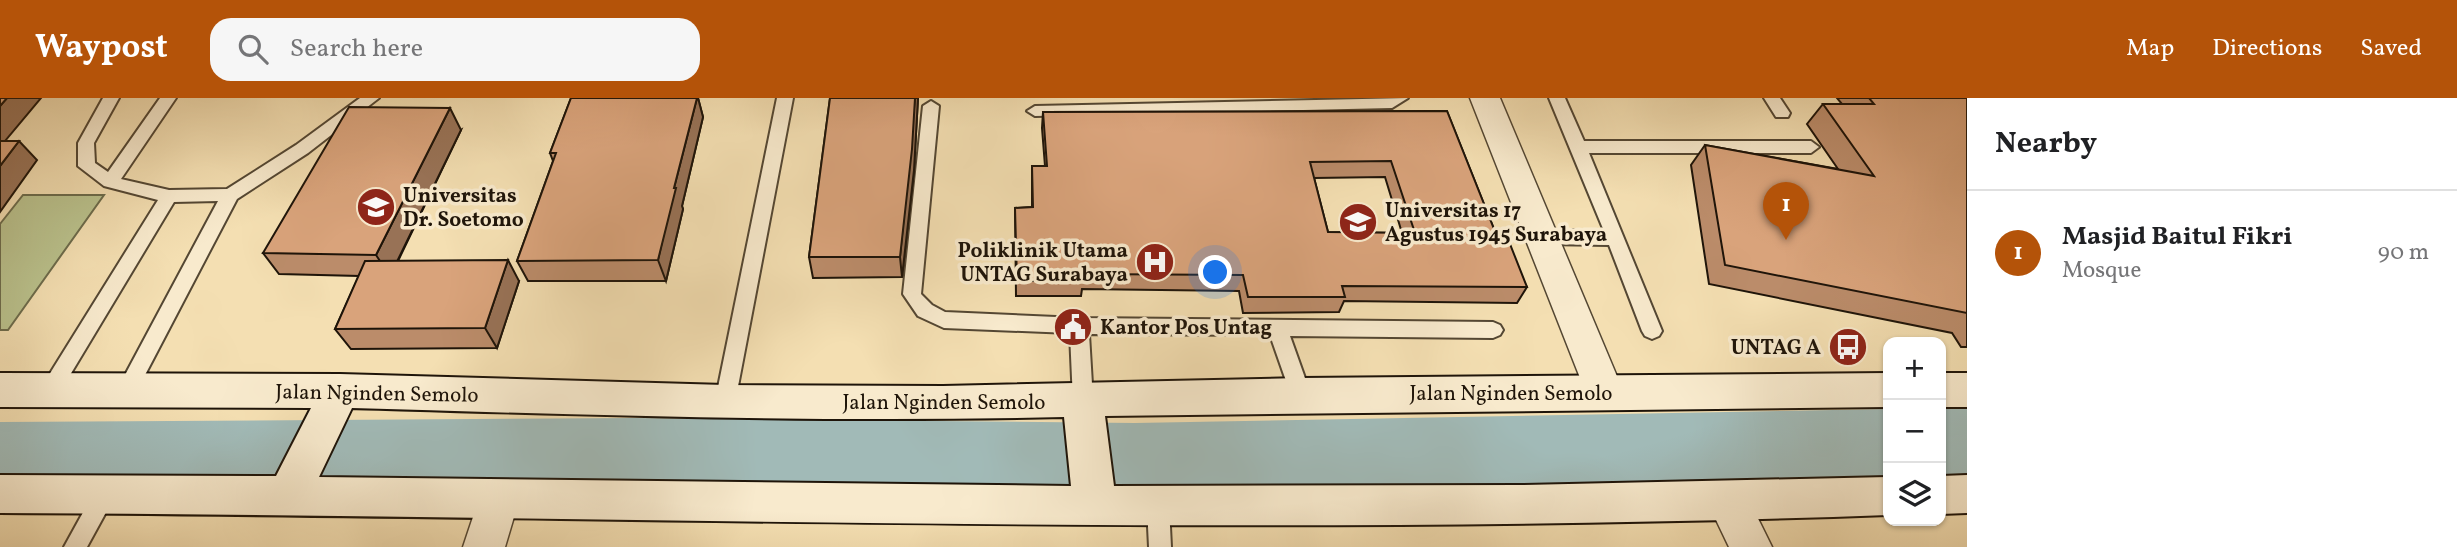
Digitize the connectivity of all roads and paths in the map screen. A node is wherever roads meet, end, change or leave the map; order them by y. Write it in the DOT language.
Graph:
graph roads {
  1 [pos="110,98"];
  2 [pos="168,98"];
  3 [pos="371,98"];
  4 [pos="785,98"];
  5 [pos="1400,98"];
  6 [pos="1485,98"];
  7 [pos="1558,98"];
  8 [pos="1772,98"];
  9 [pos="1239,102"];
  10 [pos="931,106"];
  11 [pos="1035,111"];
  12 [pos="1782,113"];
  13 [pos="1577,147"];
  14 [pos="1811,147"];
  15 [pos="110,182"];
  16 [pos="230,195"];
  17 [pos="169,196"];
  18 [pos="1543,237"];
  19 [pos="1616,238"];
  20 [pos="1079,326"];
  21 [pos="1277,327"];
  22 [pos="1493,330"];
  23 [pos="1652,331"];
  24 [pos="51,389"];
  25 [pos="0,390"];
  26 [pos="127,390"];
  27 [pos="1883,390"];
  28 [pos="1946,390"];
  29 [pos="1967,390"];
  30 [pos="1605,393"];
  31 [pos="1301,395"];
  32 [pos="725,402"];
  33 [pos="332,408"];
  34 [pos="1085,415"];
  35 [pos="295,484"];
  36 [pos="1094,491"];
  37 [pos="0,494"];
  38 [pos="104,494"];
  39 [pos="1967,494"];
  40 [pos="1946,495"];
  41 [pos="1883,496"];
  42 [pos="498,500"];
  43 [pos="1728,500"];
  44 [pos="1159,527"];
  45 [pos="75,547"];
  46 [pos="484,547"];
  47 [pos="1751,547"];
  1 -- 15 [label="lane"];
  2 -- 15 [label="lane"];
  3 -- 16 [label="lane"];
  4 -- 32 [label="lane"];
  5 -- 9 [label="lane"];
  6 -- 18 [label="street"];
  7 -- 13 [label="lane"];
  8 -- 12 [label="lane"];
  9 -- 11 [label="lane"];
  10 -- 20 [label="lane"];
  13 -- 14 [label="lane"];
  13 -- 19 [label="lane"];
  15 -- 17 [label="lane"];
  16 -- 17 [label="lane"];
  16 -- 26 [label="lane"];
  17 -- 24 [label="lane"];
  18 -- 19 [label="lane"];
  18 -- 30 [label="street"];
  19 -- 23 [label="lane"];
  20 -- 21 [label="lane"];
  20 -- 34 [label="lane"];
  21 -- 22 [label="lane"];
  21 -- 31 [label="lane"];
  24 -- 25 [label="main road, Jalan Nginden Semolo"];
  24 -- 26 [label="main road, Jalan Nginden Semolo"];
  26 -- 33 [label="main road, Jalan Nginden Semolo"];
  27 -- 30 [label="main road, Jalan Nginden Semolo"];
  28 -- 29 [label="main road"];
  30 -- 31 [label="main road, Jalan Nginden Semolo"];
  31 -- 34 [label="main road, Jalan Nginden Semolo"];
  32 -- 33 [label="main road, Jalan Nginden Semolo"];
  32 -- 34 [label="main road, Jalan Nginden Semolo"];
  33 -- 35 [label="main road"];
  34 -- 36 [label="main road"];
  35 -- 38 [label="main road"];
  35 -- 42 [label="main road"];
  36 -- 42 [label="main road"];
  36 -- 44 [label="main road"];
  37 -- 38 [label="main road"];
  38 -- 45 [label="lane"];
  39 -- 40 [label="main road"];
  41 -- 43 [label="main road"];
  42 -- 46 [label="street"];
  43 -- 44 [label="main road"];
  43 -- 47 [label="street"];
}
